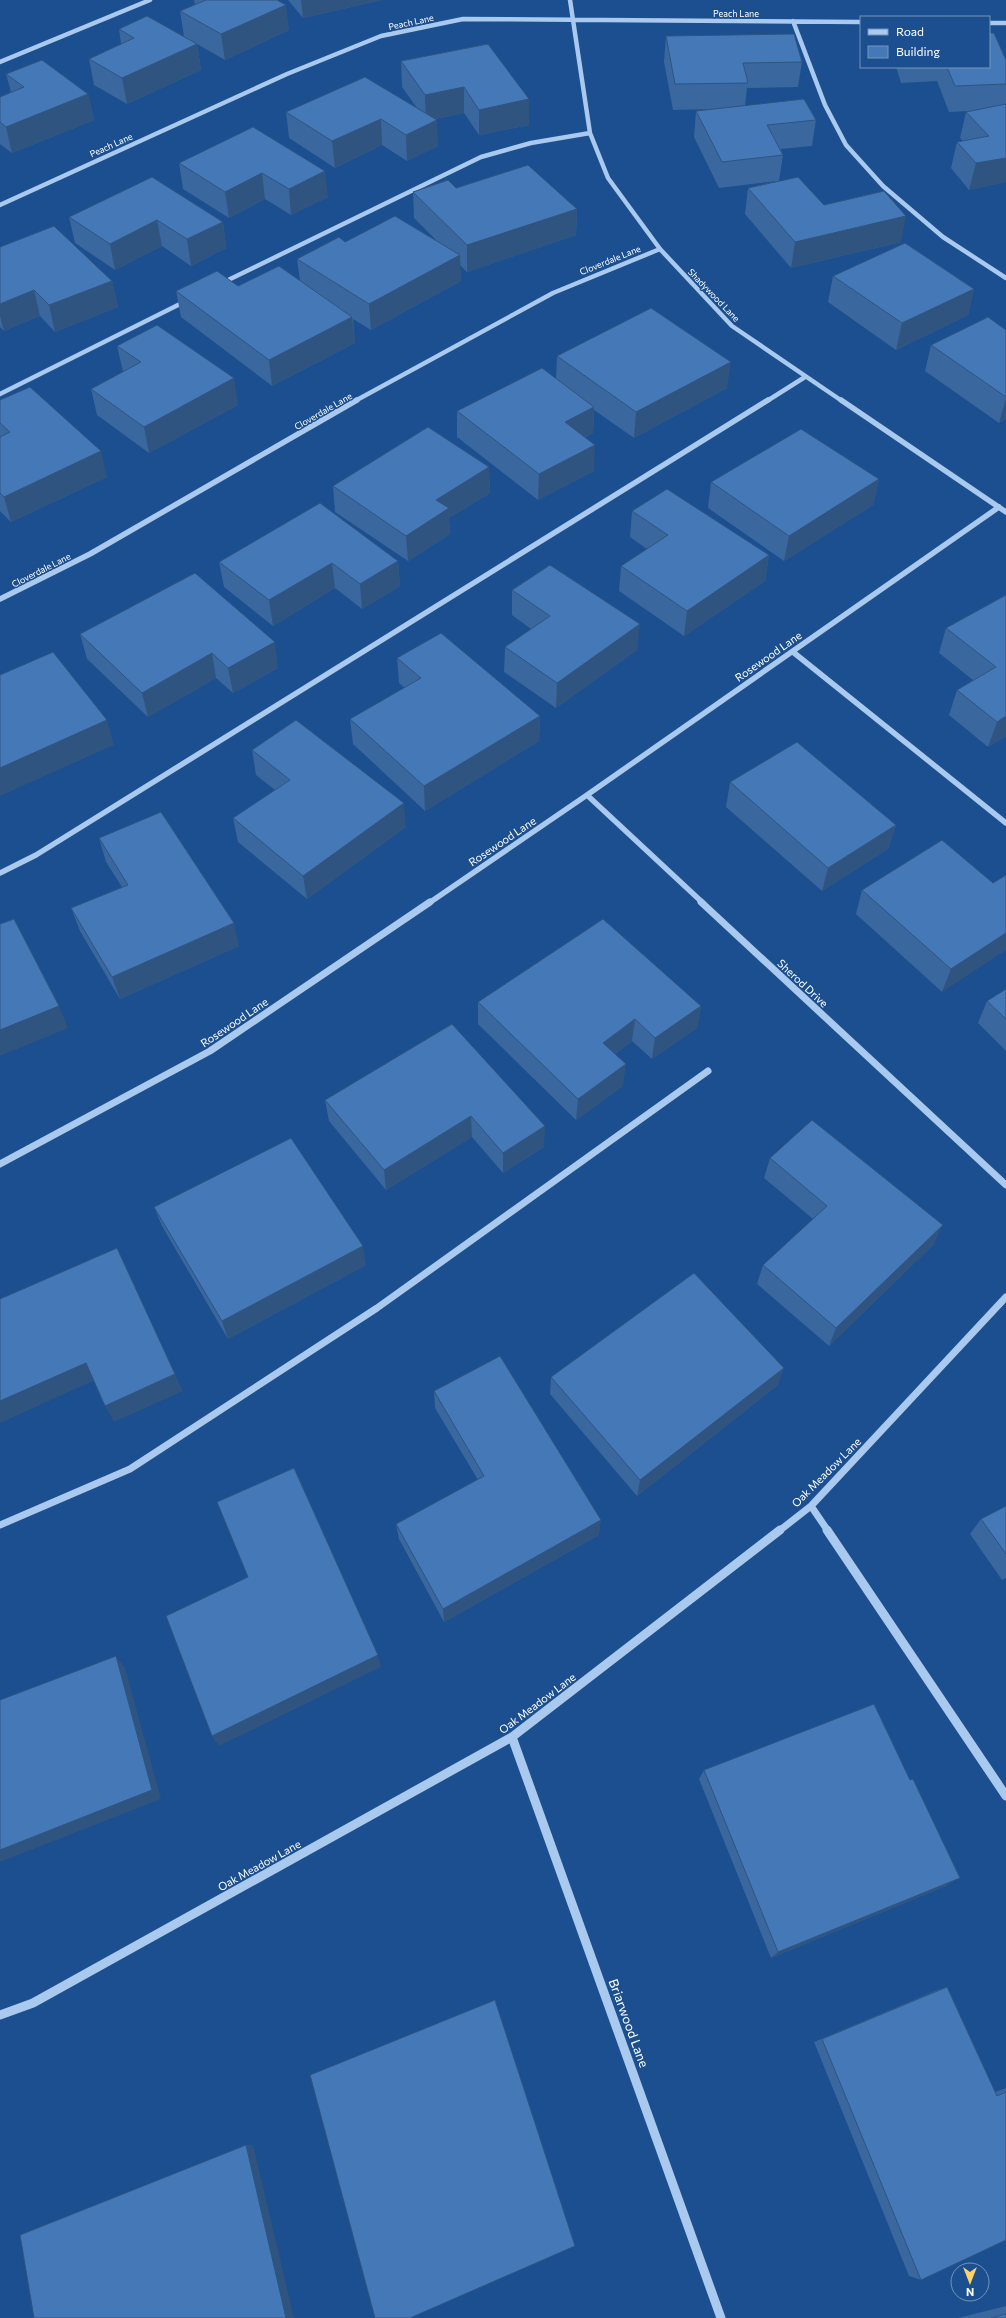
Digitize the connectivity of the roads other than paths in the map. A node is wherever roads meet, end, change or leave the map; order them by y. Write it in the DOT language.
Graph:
graph roads {
  1 [pos="150,0"];
  2 [pos="570,0"];
  3 [pos="574,20"];
  4 [pos="793,21"];
  5 [pos="860,22"];
  6 [pos="990,23"];
  7 [pos="1006,23"];
  8 [pos="0,62"];
  9 [pos="590,133"];
  10 [pos="0,204"];
  11 [pos="660,249"];
  12 [pos="1006,278"];
  13 [pos="215,286"];
  14 [pos="194,297"];
  15 [pos="806,376"];
  16 [pos="0,394"];
  17 [pos="999,507"];
  18 [pos="1006,512"];
  19 [pos="0,599"];
  20 [pos="793,652"];
  21 [pos="587,795"];
  22 [pos="1006,823"];
  23 [pos="0,873"];
  24 [pos="708,1072"];
  25 [pos="0,1164"];
  26 [pos="1006,1185"];
  27 [pos="1006,1297"];
  28 [pos="811,1506"];
  29 [pos="0,1525"];
  30 [pos="512,1737"];
  31 [pos="1006,1796"];
  32 [pos="0,2015"];
  33 [pos="720,2318"];
  1 -- 8 [label="street"];
  2 -- 3 [label="street, Shadywood Lane"];
  3 -- 4 [label="street, Peach Lane"];
  3 -- 9 [label="street, Shadywood Lane"];
  3 -- 10 [label="street, Peach Lane"];
  4 -- 5 [label="street, Peach Lane"];
  4 -- 12 [label="street"];
  6 -- 7 [label="street"];
  9 -- 11 [label="street, Shadywood Lane"];
  9 -- 13 [label="street"];
  11 -- 15 [label="street, Shadywood Lane"];
  11 -- 19 [label="street, Cloverdale Lane"];
  14 -- 16 [label="street"];
  15 -- 17 [label="street, Shadywood Lane"];
  15 -- 23 [label="street"];
  17 -- 18 [label="street, Shadywood Lane"];
  17 -- 20 [label="street, Rosewood Lane"];
  20 -- 21 [label="street, Rosewood Lane"];
  20 -- 22 [label="street"];
  21 -- 25 [label="street, Rosewood Lane"];
  21 -- 26 [label="street, Sherod Drive"];
  24 -- 29 [label="street"];
  27 -- 28 [label="street, Oak Meadow Lane"];
  28 -- 30 [label="street, Oak Meadow Lane"];
  28 -- 31 [label="street"];
  30 -- 32 [label="street, Oak Meadow Lane"];
  30 -- 33 [label="street, Briarwood Lane"];
}
